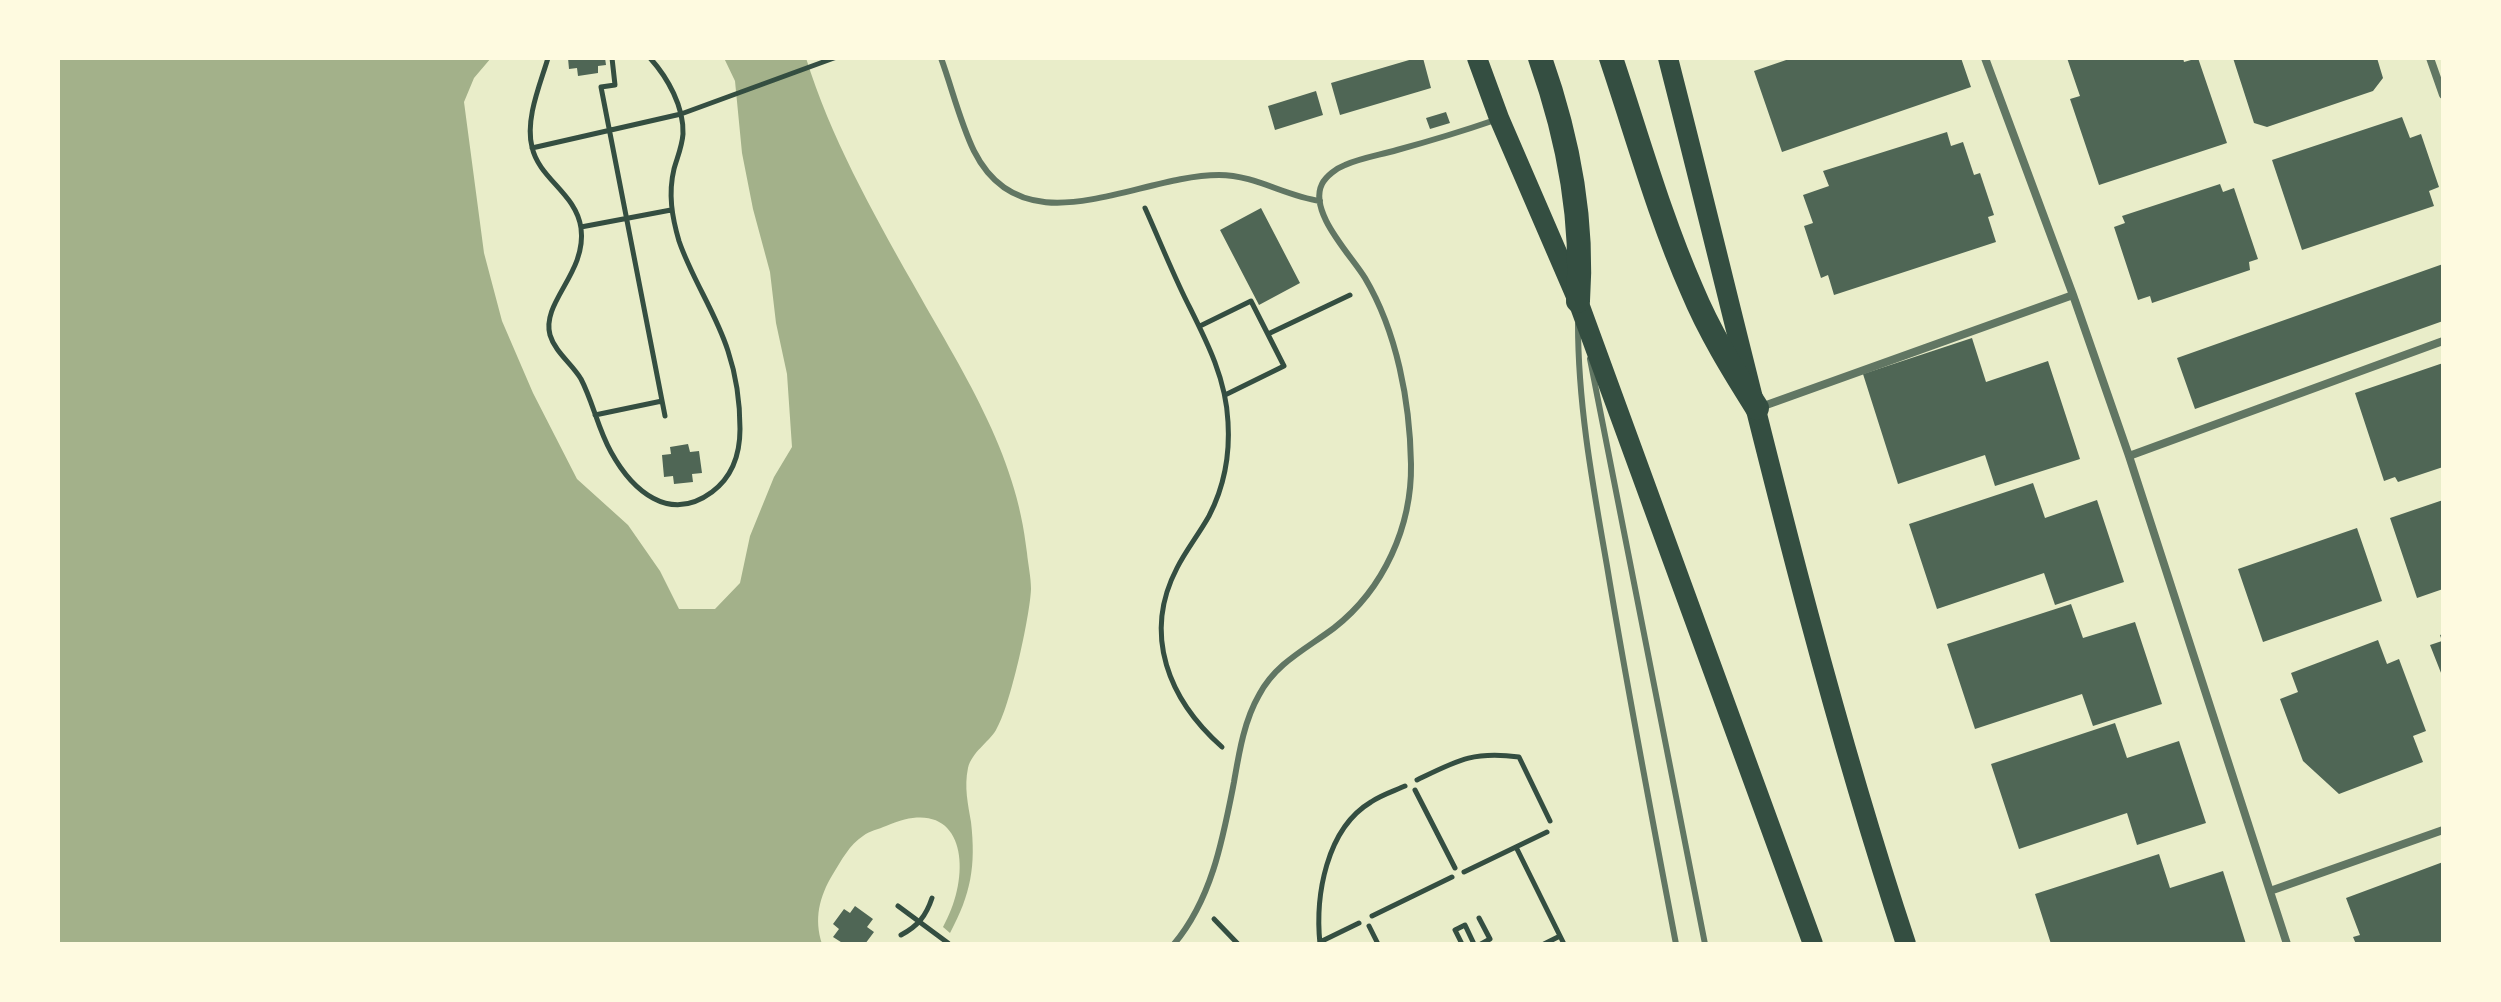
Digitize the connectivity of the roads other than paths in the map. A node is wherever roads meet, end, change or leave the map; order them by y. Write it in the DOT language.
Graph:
graph roads {
  1 [pos="941,58"];
  2 [pos="1477,58"];
  3 [pos="1540,58"];
  4 [pos="1611,58"];
  5 [pos="1668,58"];
  6 [pos="1985,58"];
  7 [pos="2430,58"];
  8 [pos="2440,79"];
  9 [pos="2443,95"];
  10 [pos="1499,118"];
  11 [pos="1320,201"];
  12 [pos="2073,295"];
  13 [pos="1578,301"];
  14 [pos="2443,341"];
  15 [pos="1757,408"];
  16 [pos="2129,456"];
  17 [pos="2443,830"];
  18 [pos="2270,891"];
  19 [pos="1174,944"];
  20 [pos="1676,944"];
  21 [pos="1705,944"];
  22 [pos="1813,944"];
  23 [pos="1906,944"];
  24 [pos="2287,944"];
  1 -- 11 [label="lane"];
  2 -- 10 [label="main road"];
  3 -- 13 [label="highway"];
  4 -- 15 [label="highway"];
  5 -- 15 [label="main road"];
  6 -- 12 [label="street"];
  7 -- 8 [label="street"];
  8 -- 9 [label="street"];
  10 -- 11 [label="lane"];
  10 -- 13 [label="main road"];
  11 -- 19 [label="lane"];
  12 -- 15 [label="street"];
  12 -- 16 [label="street"];
  13 -- 20 [label="lane"];
  13 -- 21 [label="lane"];
  13 -- 22 [label="main road"];
  14 -- 16 [label="street"];
  15 -- 23 [label="main road"];
  16 -- 18 [label="street"];
  17 -- 18 [label="street"];
  18 -- 24 [label="street"];
}
